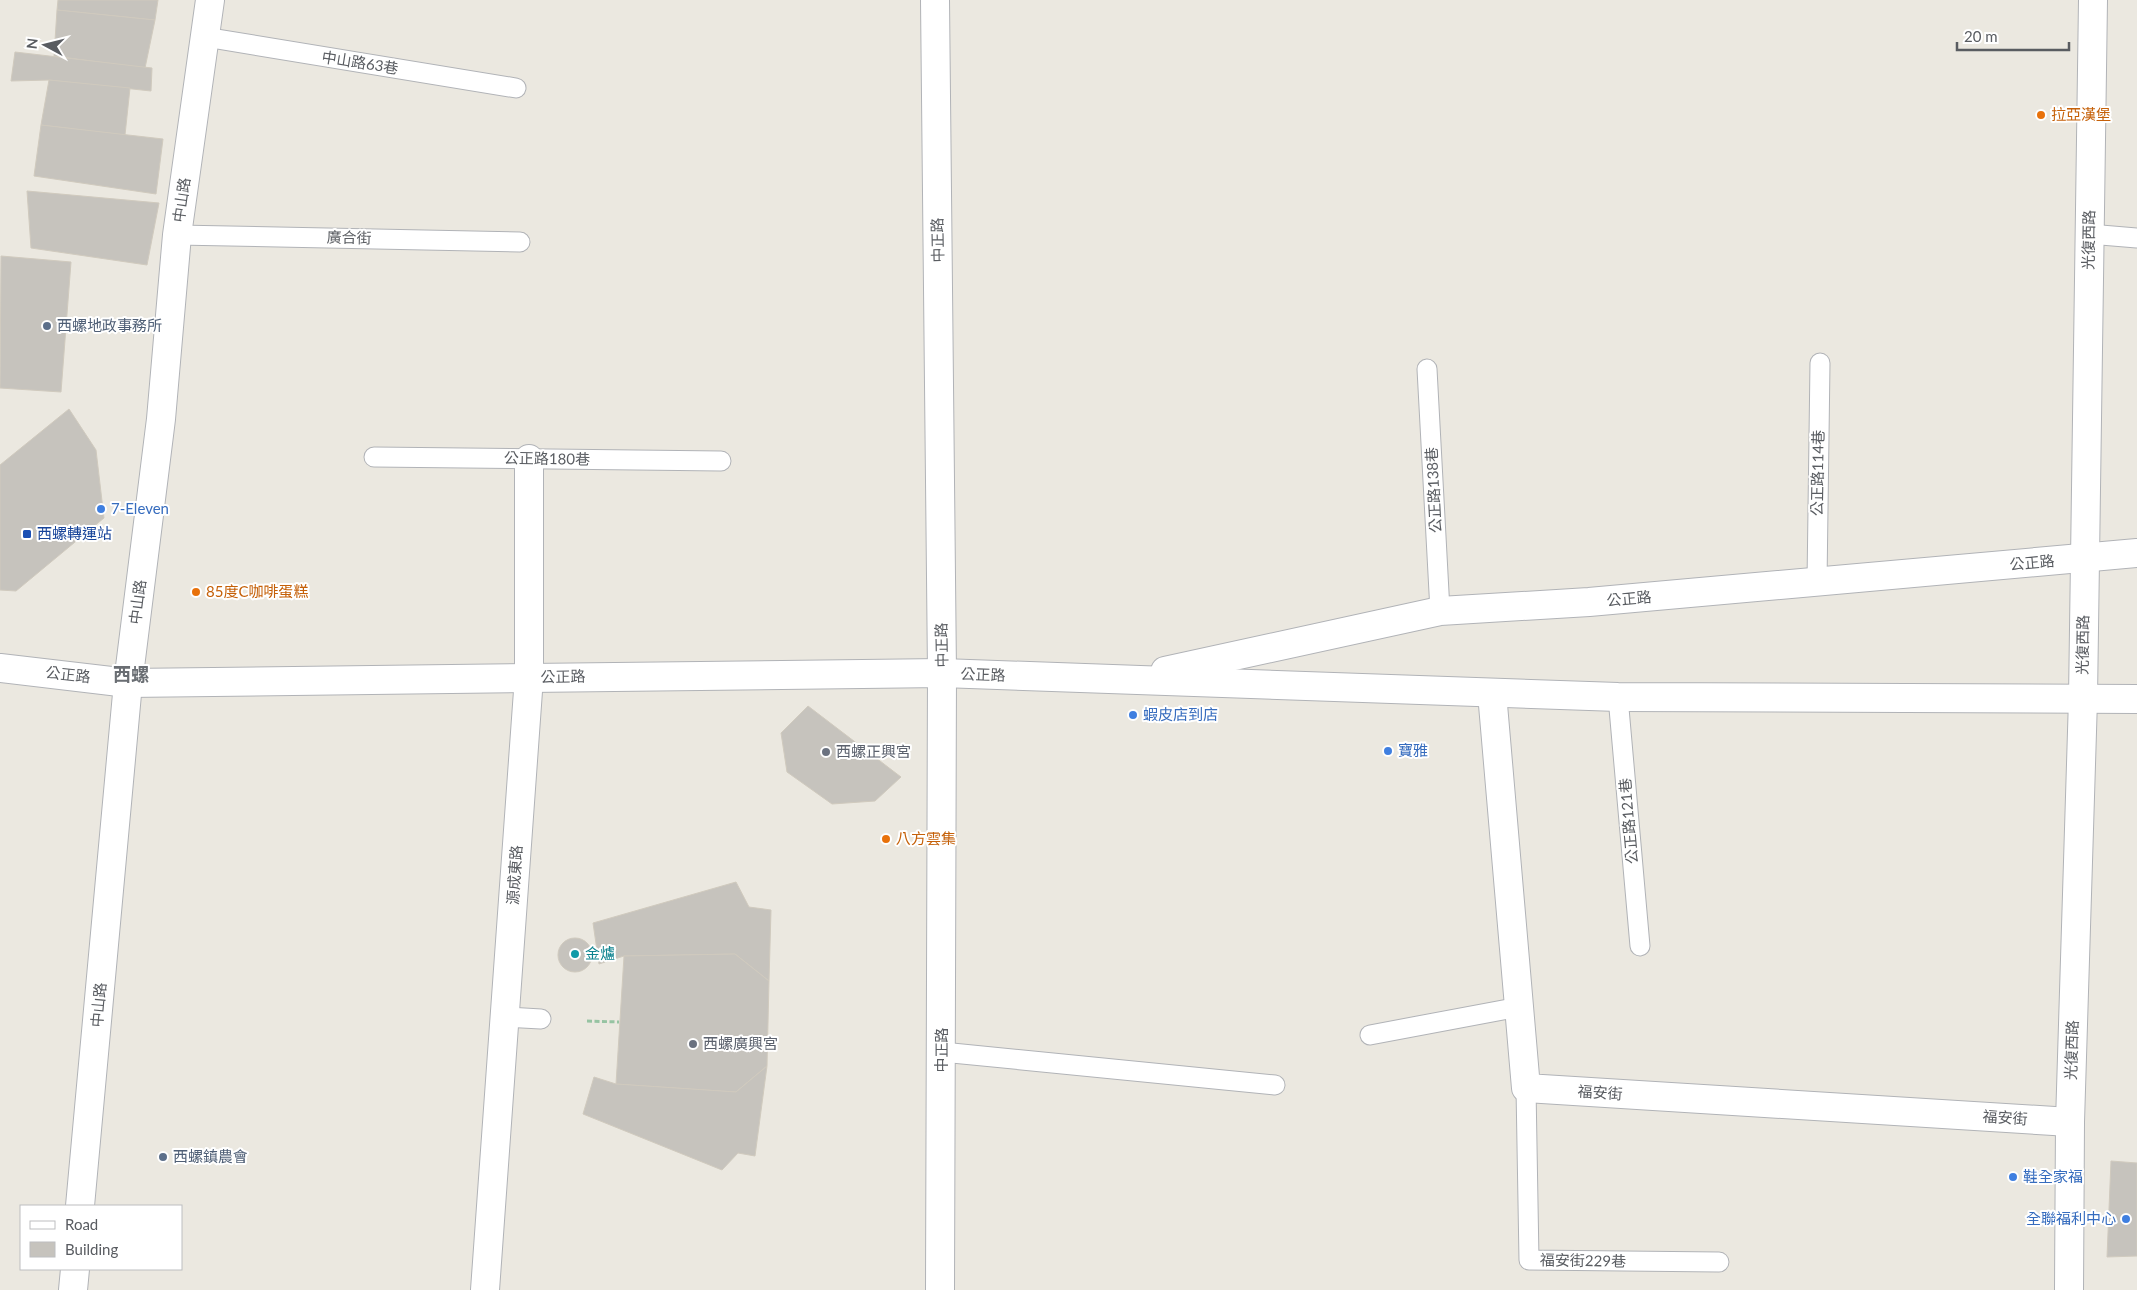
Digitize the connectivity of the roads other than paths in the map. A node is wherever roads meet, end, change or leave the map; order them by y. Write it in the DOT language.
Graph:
graph roads {
  1 [pos="210,0"];
  2 [pos="935,0"];
  3 [pos="2093,0"];
  4 [pos="205,37"];
  5 [pos="516,88"];
  6 [pos="2090,234"];
  7 [pos="177,235"];
  8 [pos="2137,238"];
  9 [pos="520,242"];
  10 [pos="1820,364"];
  11 [pos="1427,369"];
  12 [pos="374,457"];
  13 [pos="530,459"];
  14 [pos="721,461"];
  15 [pos="2137,554"];
  16 [pos="2085,558"];
  17 [pos="1816,583"];
  18 [pos="1440,611"];
  19 [pos="0,668"];
  20 [pos="942,673"];
  21 [pos="529,678"];
  22 [pos="1126,680"];
  23 [pos="128,683"];
  24 [pos="1492,693"];
  25 [pos="1618,697"];
  26 [pos="2083,699"];
  27 [pos="2137,700"];
  28 [pos="1640,946"];
  29 [pos="1519,1007"];
  30 [pos="506,1017"];
  31 [pos="541,1019"];
  32 [pos="1370,1035"];
  33 [pos="942,1052"];
  34 [pos="1275,1086"];
  35 [pos="1526,1088"];
  36 [pos="2070,1122"];
  37 [pos="80,1205"];
  38 [pos="1719,1262"];
  39 [pos="74,1270"];
  40 [pos="73,1290"];
  41 [pos="485,1290"];
  42 [pos="940,1290"];
  43 [pos="2069,1290"];
  1 -- 4 [label="street, 中山路"];
  2 -- 20 [label="street, 中正路"];
  3 -- 6 [label="street, 光復西路"];
  4 -- 5 [label="lane, 中山路63巷"];
  4 -- 7 [label="street, 中山路"];
  6 -- 8 [label="lane"];
  6 -- 16 [label="street, 光復西路"];
  7 -- 9 [label="lane, 廣合街"];
  7 -- 23 [label="street, 中山路"];
  10 -- 17 [label="lane, 公正路114巷"];
  11 -- 18 [label="lane, 公正路138巷"];
  12 -- 13 [label="lane, 公正路180巷"];
  13 -- 14 [label="lane, 公正路180巷"];
  13 -- 21 [label="street, 源成東路"];
  15 -- 16 [label="street, 公正路"];
  16 -- 17 [label="street, 公正路"];
  16 -- 26 [label="street, 光復西路"];
  17 -- 18 [label="street, 公正路"];
  18 -- 22 [label="street, 公正路"];
  19 -- 23 [label="street, 公正路"];
  20 -- 21 [label="street, 公正路"];
  20 -- 22 [label="street, 公正路"];
  20 -- 33 [label="street, 中正路"];
  21 -- 23 [label="street, 公正路"];
  21 -- 30 [label="street, 源成東路"];
  22 -- 24 [label="street, 公正路"];
  23 -- 37 [label="street, 中山路"];
  24 -- 25 [label="street, 公正路"];
  24 -- 29 [label="street"];
  25 -- 26 [label="street, 公正路"];
  25 -- 28 [label="lane, 公正路121巷"];
  26 -- 27 [label="street, 公正路"];
  26 -- 36 [label="street, 光復西路"];
  29 -- 32 [label="lane"];
  29 -- 35 [label="street"];
  30 -- 31 [label="lane"];
  30 -- 41 [label="street, 源成東路"];
  33 -- 34 [label="lane"];
  33 -- 42 [label="street, 中正路"];
  35 -- 36 [label="street, 福安街"];
  35 -- 38 [label="lane, 福安街229巷"];
  36 -- 43 [label="street, 光復西路"];
  39 -- 40 [label="street"];
}
